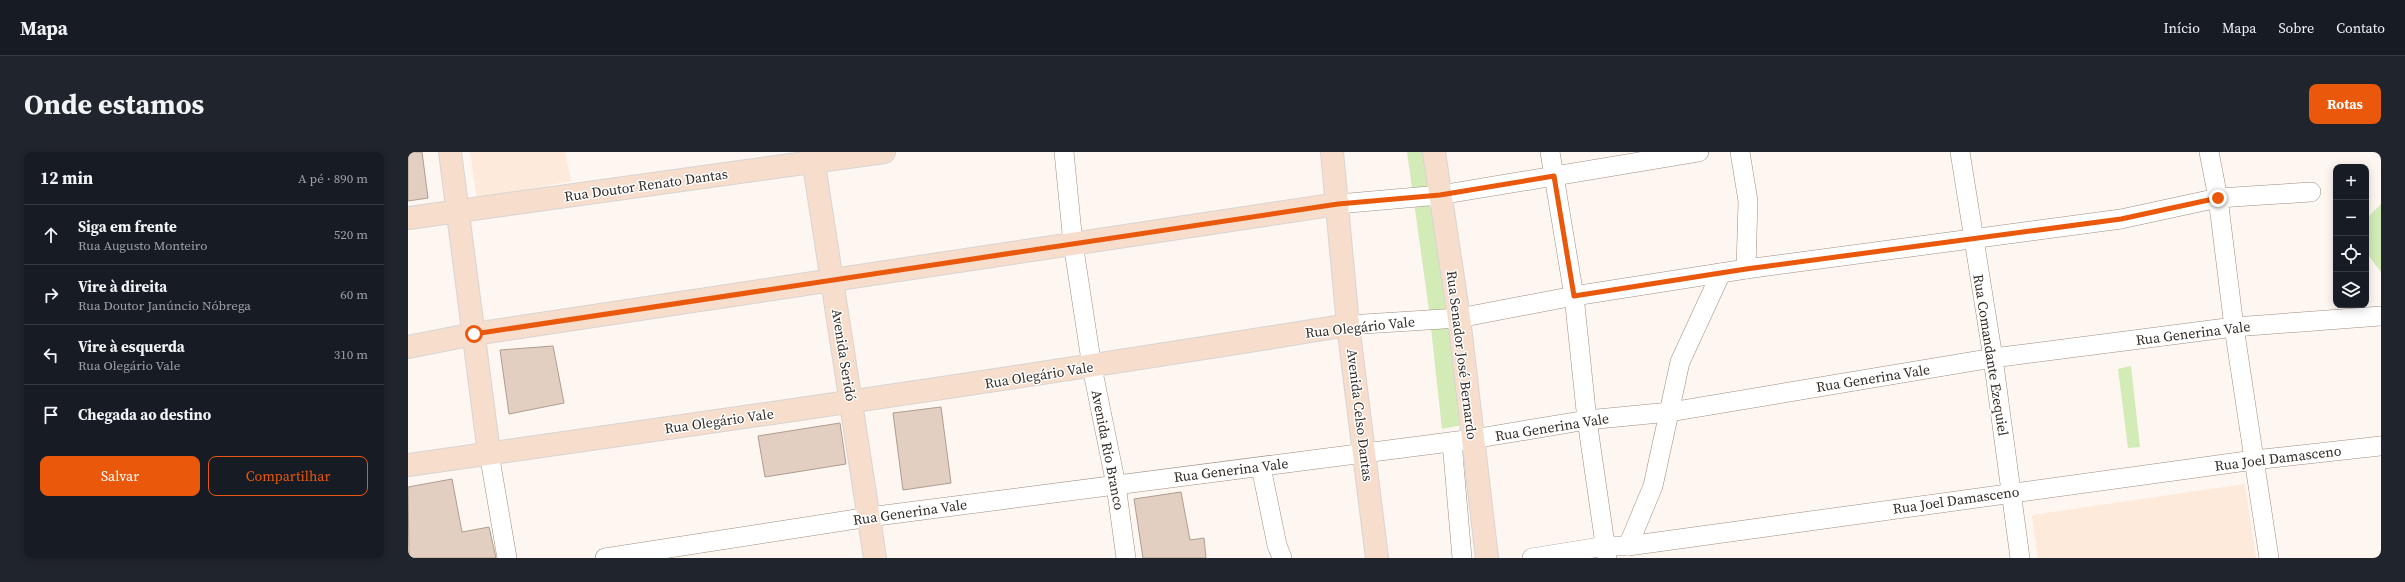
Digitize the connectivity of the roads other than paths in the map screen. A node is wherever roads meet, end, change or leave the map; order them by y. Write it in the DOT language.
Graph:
graph roads {
  1 [pos="450,152"];
  2 [pos="884,152"];
  3 [pos="1064,152"];
  4 [pos="1332,152"];
  5 [pos="1434,152"];
  6 [pos="1550,152"];
  7 [pos="1699,152"];
  8 [pos="1740,152"];
  9 [pos="1960,152"];
  10 [pos="2209,152"];
  11 [pos="812,157"];
  12 [pos="1554,176"];
  13 [pos="2311,192"];
  14 [pos="1440,195"];
  15 [pos="2218,198"];
  16 [pos="1338,204"];
  17 [pos="459,210"];
  18 [pos="408,218"];
  19 [pos="1972,238"];
  20 [pos="1073,244"];
  21 [pos="1746,269"];
  22 [pos="1721,273"];
  23 [pos="833,281"];
  24 [pos="1574,296"];
  25 [pos="2381,316"];
  26 [pos="1459,318"];
  27 [pos="1348,325"];
  28 [pos="2234,327"];
  29 [pos="474,334"];
  30 [pos="408,347"];
  31 [pos="1993,358"];
  32 [pos="1092,367"];
  33 [pos="852,403"];
  34 [pos="1670,412"];
  35 [pos="1587,420"];
  36 [pos="1473,439"];
  37 [pos="1452,442"];
  38 [pos="2381,446"];
  39 [pos="489,453"];
  40 [pos="1366,454"];
  41 [pos="2254,460"];
  42 [pos="408,465"];
  43 [pos="1261,467"];
  44 [pos="1116,485"];
  45 [pos="2012,493"];
  46 [pos="1480,504"];
  47 [pos="1459,507"];
  48 [pos="869,517"];
  49 [pos="1628,546"];
  50 [pos="1606,552"];
  51 [pos="507,558"];
  52 [pos="605,558"];
  53 [pos="875,558"];
  54 [pos="1126,558"];
  55 [pos="1282,558"];
  56 [pos="1377,558"];
  57 [pos="1462,558"];
  58 [pos="1487,558"];
  59 [pos="1532,558"];
  60 [pos="2020,558"];
  61 [pos="2269,558"];
  1 -- 17 [label="main road"];
  2 -- 11 [label="main road, Rua Doutor Renato Dantas"];
  3 -- 20 [label="street, Avenida Rio Branco"];
  4 -- 16 [label="main road, Avenida Celso Dantas"];
  5 -- 14 [label="main road, Rua Senador José Bernardo"];
  6 -- 12 [label="street"];
  7 -- 12 [label="street"];
  8 -- 21 [label="street"];
  9 -- 19 [label="street, Rua Comandante Ezequiel"];
  10 -- 15 [label="street"];
  11 -- 17 [label="main road, Rua Doutor Renato Dantas"];
  11 -- 23 [label="main road, Avenida Seridó"];
  12 -- 14 [label="street"];
  12 -- 24 [label="street"];
  13 -- 15 [label="street, Rua Olegário Vale"];
  14 -- 16 [label="street"];
  14 -- 26 [label="main road, Rua Senador José Bernardo"];
  15 -- 19 [label="street, Rua Olegário Vale"];
  15 -- 28 [label="street"];
  16 -- 20 [label="main road"];
  16 -- 27 [label="main road, Avenida Celso Dantas"];
  17 -- 18 [label="main road, Rua Doutor Renato Dantas"];
  17 -- 29 [label="main road"];
  19 -- 21 [label="street, Rua Olegário Vale"];
  19 -- 31 [label="street, Rua Comandante Ezequiel"];
  20 -- 23 [label="main road"];
  20 -- 32 [label="street, Avenida Rio Branco"];
  21 -- 22 [label="street, Rua Olegário Vale"];
  22 -- 24 [label="street, Rua Olegário Vale"];
  22 -- 34 [label="street"];
  23 -- 29 [label="main road"];
  23 -- 33 [label="main road, Avenida Seridó"];
  24 -- 26 [label="street, Rua Olegário Vale"];
  24 -- 35 [label="street"];
  25 -- 28 [label="street, Rua Generina Vale"];
  26 -- 27 [label="street, Rua Olegário Vale"];
  26 -- 36 [label="main road, Rua Senador José Bernardo"];
  27 -- 32 [label="main road, Rua Olegário Vale"];
  27 -- 40 [label="main road, Avenida Celso Dantas"];
  28 -- 31 [label="street, Rua Generina Vale"];
  28 -- 41 [label="street"];
  29 -- 30 [label="main road"];
  29 -- 39 [label="main road"];
  31 -- 34 [label="street, Rua Generina Vale"];
  31 -- 45 [label="street, Rua Comandante Ezequiel"];
  32 -- 33 [label="main road, Rua Olegário Vale"];
  32 -- 44 [label="street, Avenida Rio Branco"];
  33 -- 39 [label="main road, Rua Olegário Vale"];
  33 -- 48 [label="main road, Avenida Seridó"];
  34 -- 35 [label="street, Rua Generina Vale"];
  34 -- 49 [label="street"];
  35 -- 36 [label="street, Rua Generina Vale"];
  35 -- 50 [label="street"];
  36 -- 37 [label="street, Rua Generina Vale"];
  36 -- 46 [label="main road, Rua Senador José Bernardo"];
  37 -- 40 [label="street, Rua Generina Vale"];
  37 -- 47 [label="street, Rua Senador José Bernardo"];
  38 -- 41 [label="street, Rua Joel Damasceno"];
  39 -- 42 [label="main road, Rua Olegário Vale"];
  39 -- 51 [label="street"];
  40 -- 43 [label="street, Rua Generina Vale"];
  40 -- 56 [label="main road, Avenida Celso Dantas"];
  41 -- 45 [label="street, Rua Joel Damasceno"];
  41 -- 61 [label="street"];
  43 -- 44 [label="street, Rua Generina Vale"];
  43 -- 55 [label="street"];
  44 -- 48 [label="street, Rua Generina Vale"];
  44 -- 54 [label="street, Avenida Rio Branco"];
  45 -- 49 [label="street, Rua Joel Damasceno"];
  45 -- 60 [label="street, Rua Comandante Ezequiel"];
  46 -- 47 [label="street"];
  46 -- 58 [label="main road, Rua Senador José Bernardo"];
  47 -- 57 [label="street, Rua Senador José Bernardo"];
  48 -- 52 [label="street, Rua Generina Vale"];
  48 -- 53 [label="main road, Avenida Seridó"];
  49 -- 50 [label="street, Rua Joel Damasceno"];
  50 -- 59 [label="street, Rua Joel Damasceno"];
}
